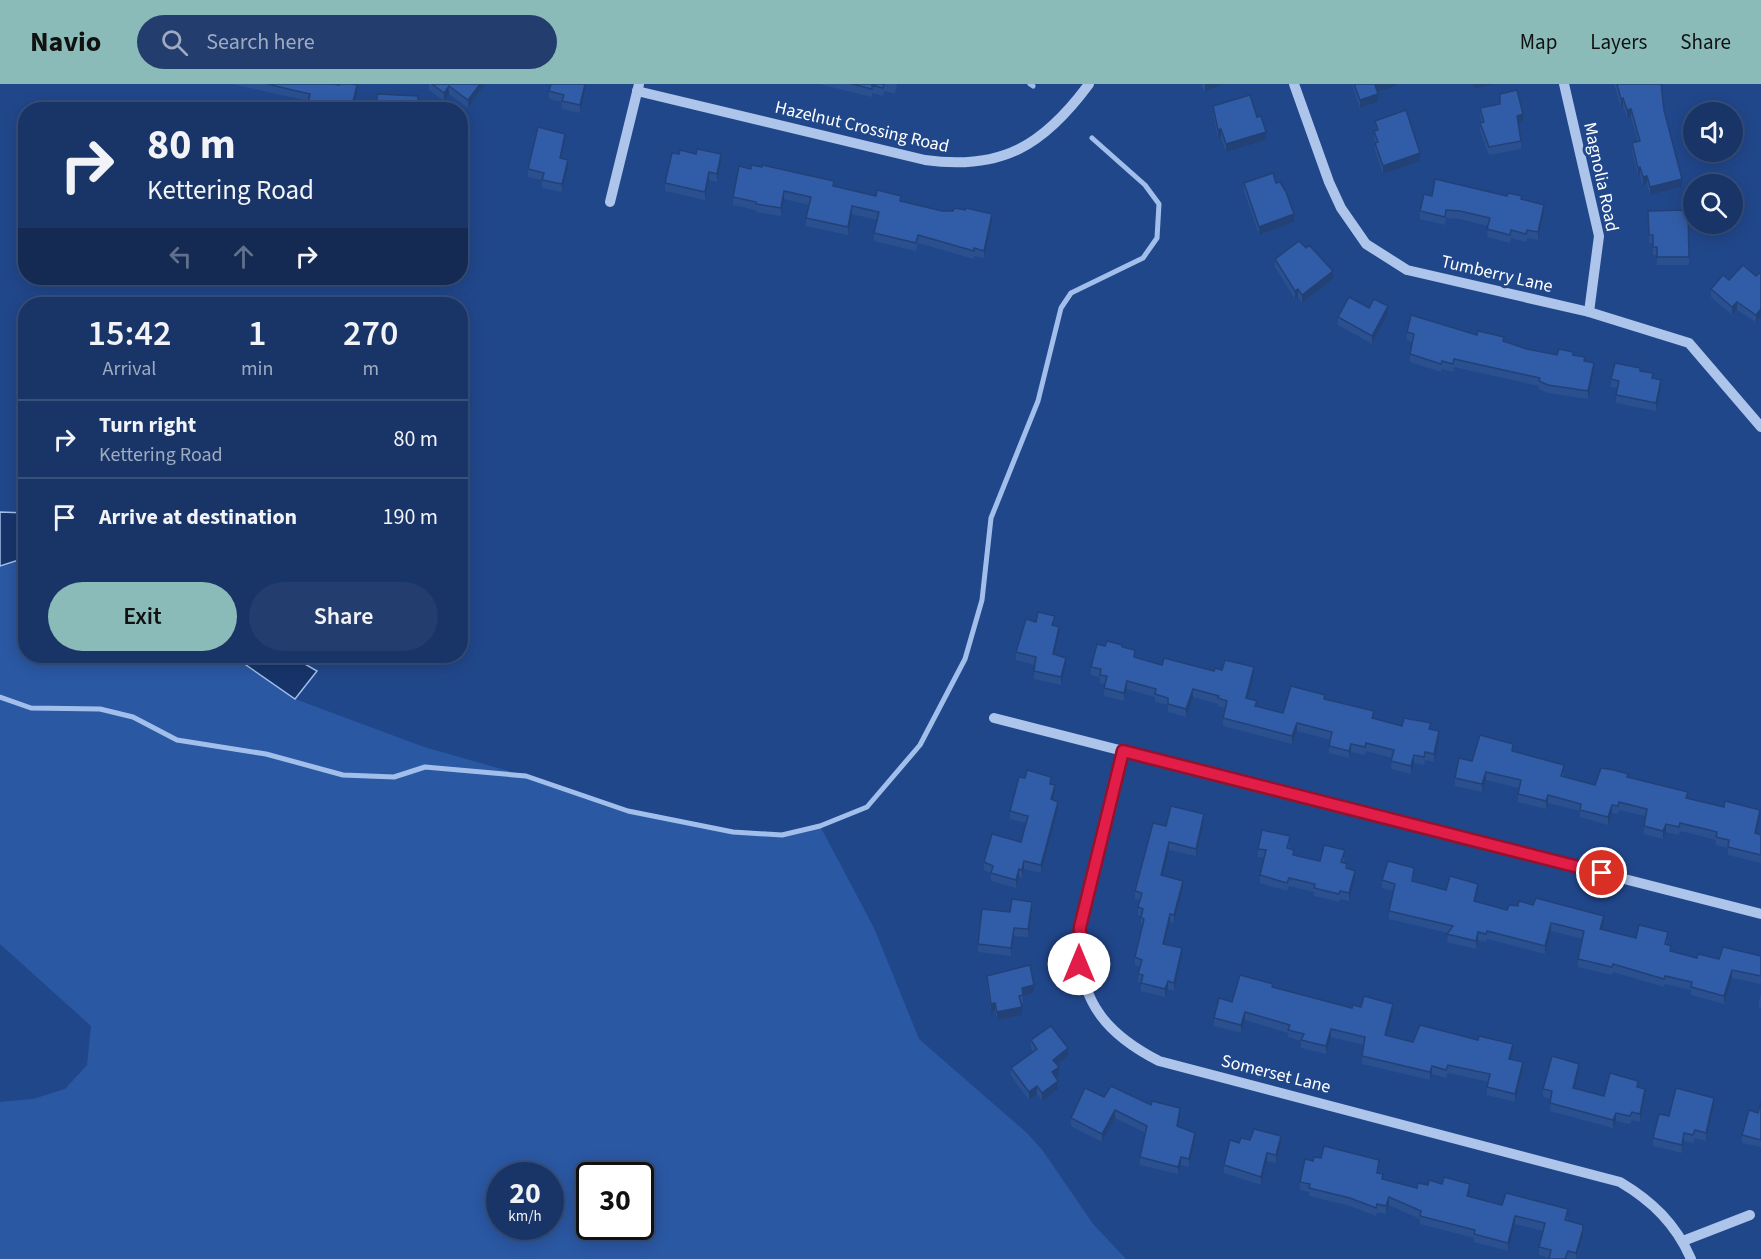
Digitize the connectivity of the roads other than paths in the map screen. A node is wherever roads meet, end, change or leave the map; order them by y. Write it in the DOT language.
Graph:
graph roads {
  1 [pos="1089,84"];
  2 [pos="1294,84"];
  3 [pos="1564,84"];
  4 [pos="638,88"];
  5 [pos="610,202"];
  6 [pos="1589,312"];
  7 [pos="1761,427"];
  8 [pos="994,718"];
  9 [pos="1123,751"];
  10 [pos="1761,914"];
  11 [pos="1750,1215"];
  12 [pos="1683,1241"];
  13 [pos="1691,1259"];
  1 -- 4 [label="street, Hazelnut Crossing Road"];
  2 -- 6 [label="street, Tumberry Lane"];
  3 -- 6 [label="street, Magnolia Road"];
  4 -- 5 [label="street"];
  6 -- 7 [label="street, Tumberry Lane"];
  8 -- 9 [label="street"];
  9 -- 10 [label="street"];
  9 -- 12 [label="street, Somerset Lane"];
  11 -- 12 [label="street"];
  12 -- 13 [label="street, Somerset Lane"];
}
